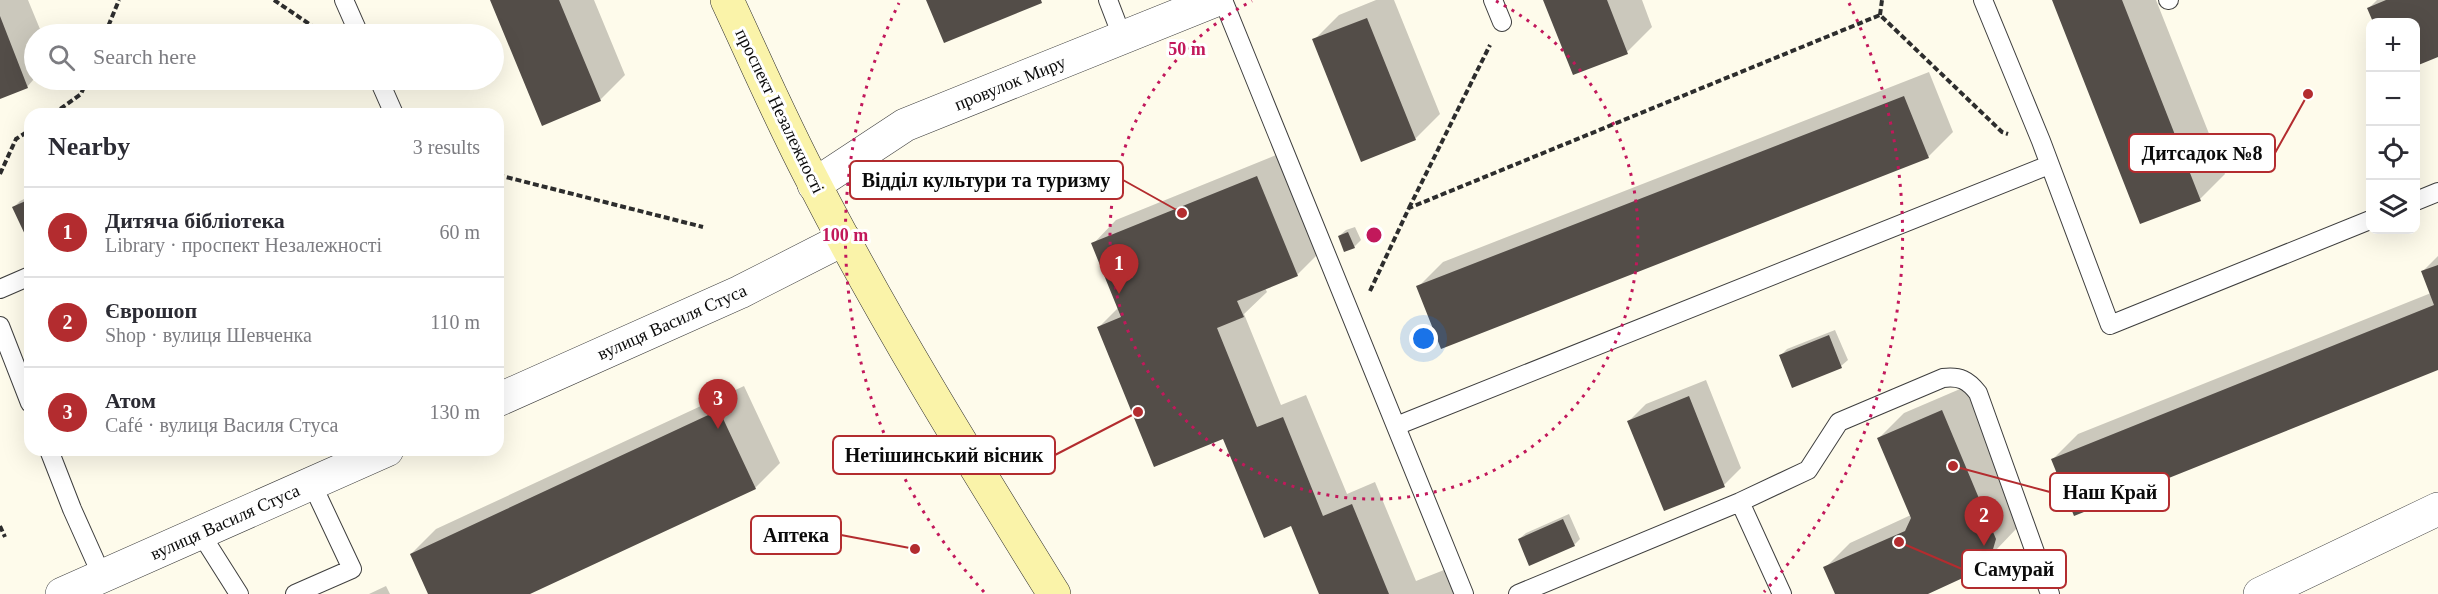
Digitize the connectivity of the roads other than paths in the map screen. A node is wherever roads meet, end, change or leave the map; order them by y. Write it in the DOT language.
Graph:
graph roads {
  1 [pos="344,0"];
  2 [pos="727,0"];
  3 [pos="1108,0"];
  4 [pos="1216,0"];
  5 [pos="1223,0"];
  6 [pos="1493,0"];
  7 [pos="1983,0"];
  8 [pos="1502,22"];
  9 [pos="355,24"];
  10 [pos="1123,39"];
  11 [pos="383,90"];
  12 [pos="391,108"];
  13 [pos="2049,165"];
  14 [pos="814,185"];
  15 [pos="2438,192"];
  16 [pos="2420,199"];
  17 [pos="2366,222"];
  18 [pos="844,239"];
  19 [pos="24,279"];
  20 [pos="0,289"];
  21 [pos="0,326"];
  22 [pos="24,387"];
  23 [pos="504,397"];
  24 [pos="1396,426"];
  25 [pos="51,456"];
  26 [pos="374,456"];
  27 [pos="312,484"];
  28 [pos="1740,502"];
  29 [pos="2438,509"];
  30 [pos="201,534"];
  31 [pos="102,576"];
  32 [pos="62,594"];
  33 [pos="239,594"];
  34 [pos="295,594"];
  35 [pos="1054,594"];
  36 [pos="1464,594"];
  37 [pos="1518,594"];
  38 [pos="1782,594"];
  39 [pos="2050,594"];
  40 [pos="2260,594"];
  1 -- 9 [label="lane"];
  2 -- 14 [label="main road, проспект Незалежності"];
  3 -- 10 [label="lane"];
  4 -- 10 [label="street, провулок Миру"];
  5 -- 24 [label="lane"];
  6 -- 8 [label="lane"];
  7 -- 13 [label="lane"];
  10 -- 14 [label="street, провулок Миру"];
  11 -- 12 [label="lane"];
  13 -- 17 [label="lane"];
  13 -- 24 [label="lane"];
  14 -- 18 [label="main road, проспект Незалежності"];
  15 -- 16 [label="lane"];
  18 -- 23 [label="street, вулиця Василя Стуса"];
  18 -- 35 [label="main road, проспект Незалежності"];
  19 -- 20 [label="lane"];
  21 -- 22 [label="lane"];
  24 -- 36 [label="lane"];
  25 -- 31 [label="lane"];
  26 -- 27 [label="street, вулиця Василя Стуса"];
  27 -- 30 [label="street, вулиця Василя Стуса"];
  27 -- 34 [label="lane"];
  28 -- 37 [label="lane"];
  28 -- 38 [label="lane"];
  28 -- 39 [label="lane"];
  29 -- 40 [label="street"];
  30 -- 31 [label="street, вулиця Василя Стуса"];
  30 -- 33 [label="lane"];
  31 -- 32 [label="street, вулиця Василя Стуса"];
}
